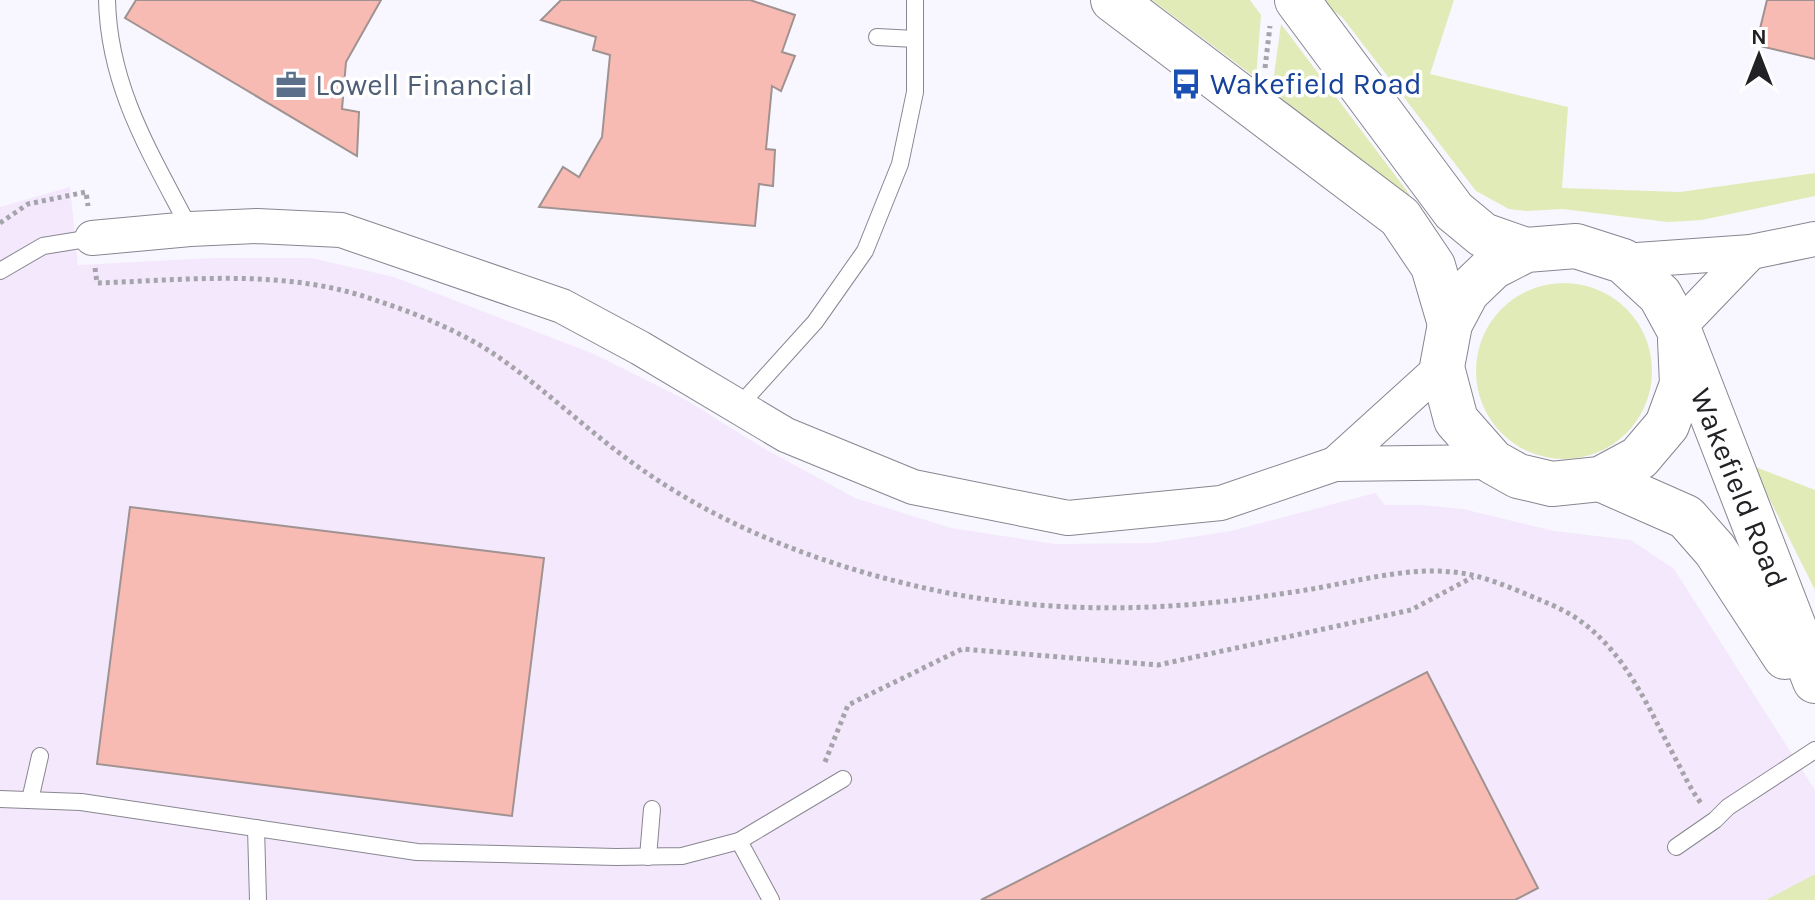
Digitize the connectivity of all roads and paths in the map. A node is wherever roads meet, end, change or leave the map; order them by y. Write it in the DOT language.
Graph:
graph roads {
  1 [pos="107,0"];
  2 [pos="915,0"];
  3 [pos="1113,0"];
  4 [pos="1283,13"];
  5 [pos="877,37"];
  6 [pos="915,39"];
  7 [pos="1248,104"];
  8 [pos="0,223"];
  9 [pos="190,229"];
  10 [pos="92,238"];
  11 [pos="1815,239"];
  12 [pos="1526,250"];
  13 [pos="1751,252"];
  14 [pos="1623,261"];
  15 [pos="0,271"];
  16 [pos="1450,324"];
  17 [pos="1679,334"];
  18 [pos="1442,367"];
  19 [pos="739,406"];
  20 [pos="1493,462"];
  21 [pos="1335,464"];
  22 [pos="1600,479"];
  23 [pos="1475,576"];
  24 [pos="1815,681"];
  25 [pos="1815,703"];
  26 [pos="1815,750"];
  27 [pos="40,756"];
  28 [pos="843,779"];
  29 [pos="825,791"];
  30 [pos="0,799"];
  31 [pos="30,800"];
  32 [pos="652,809"];
  33 [pos="256,828"];
  34 [pos="739,841"];
  35 [pos="1676,847"];
  36 [pos="648,857"];
  37 [pos="258,900"];
  38 [pos="771,900"];
  1 -- 9 [label="lane"];
  2 -- 6 [label="lane"];
  3 -- 7 [label="main road"];
  4 -- 7 [label="path"];
  4 -- 12 [label="main road, Wakefield Road"];
  5 -- 6 [label="lane"];
  6 -- 19 [label="lane"];
  7 -- 16 [label="main road"];
  8 -- 10 [label="path"];
  9 -- 10 [label="street"];
  9 -- 19 [label="street"];
  10 -- 15 [label="lane"];
  11 -- 13 [label="street"];
  12 -- 14 [label="main road, Wakefield Road"];
  12 -- 16 [label="main road, Wakefield Road"];
  13 -- 14 [label="street"];
  13 -- 17 [label="street"];
  14 -- 17 [label="main road, Wakefield Road"];
  16 -- 18 [label="main road, Wakefield Road"];
  17 -- 22 [label="main road, Wakefield Road"];
  17 -- 24 [label="main road, Wakefield Road"];
  18 -- 20 [label="main road, Wakefield Road"];
  18 -- 21 [label="street"];
  19 -- 21 [label="street"];
  20 -- 21 [label="street"];
  20 -- 22 [label="main road, Wakefield Road"];
  22 -- 25 [label="main road, Wakefield Road"];
  23 -- 29 [label="path"];
  26 -- 35 [label="lane"];
  27 -- 31 [label="lane"];
  28 -- 29 [label="lane"];
  29 -- 34 [label="lane"];
  30 -- 31 [label="lane"];
  31 -- 33 [label="lane"];
  32 -- 36 [label="lane"];
  33 -- 36 [label="lane"];
  33 -- 37 [label="lane"];
  34 -- 36 [label="lane"];
  34 -- 38 [label="lane"];
}
